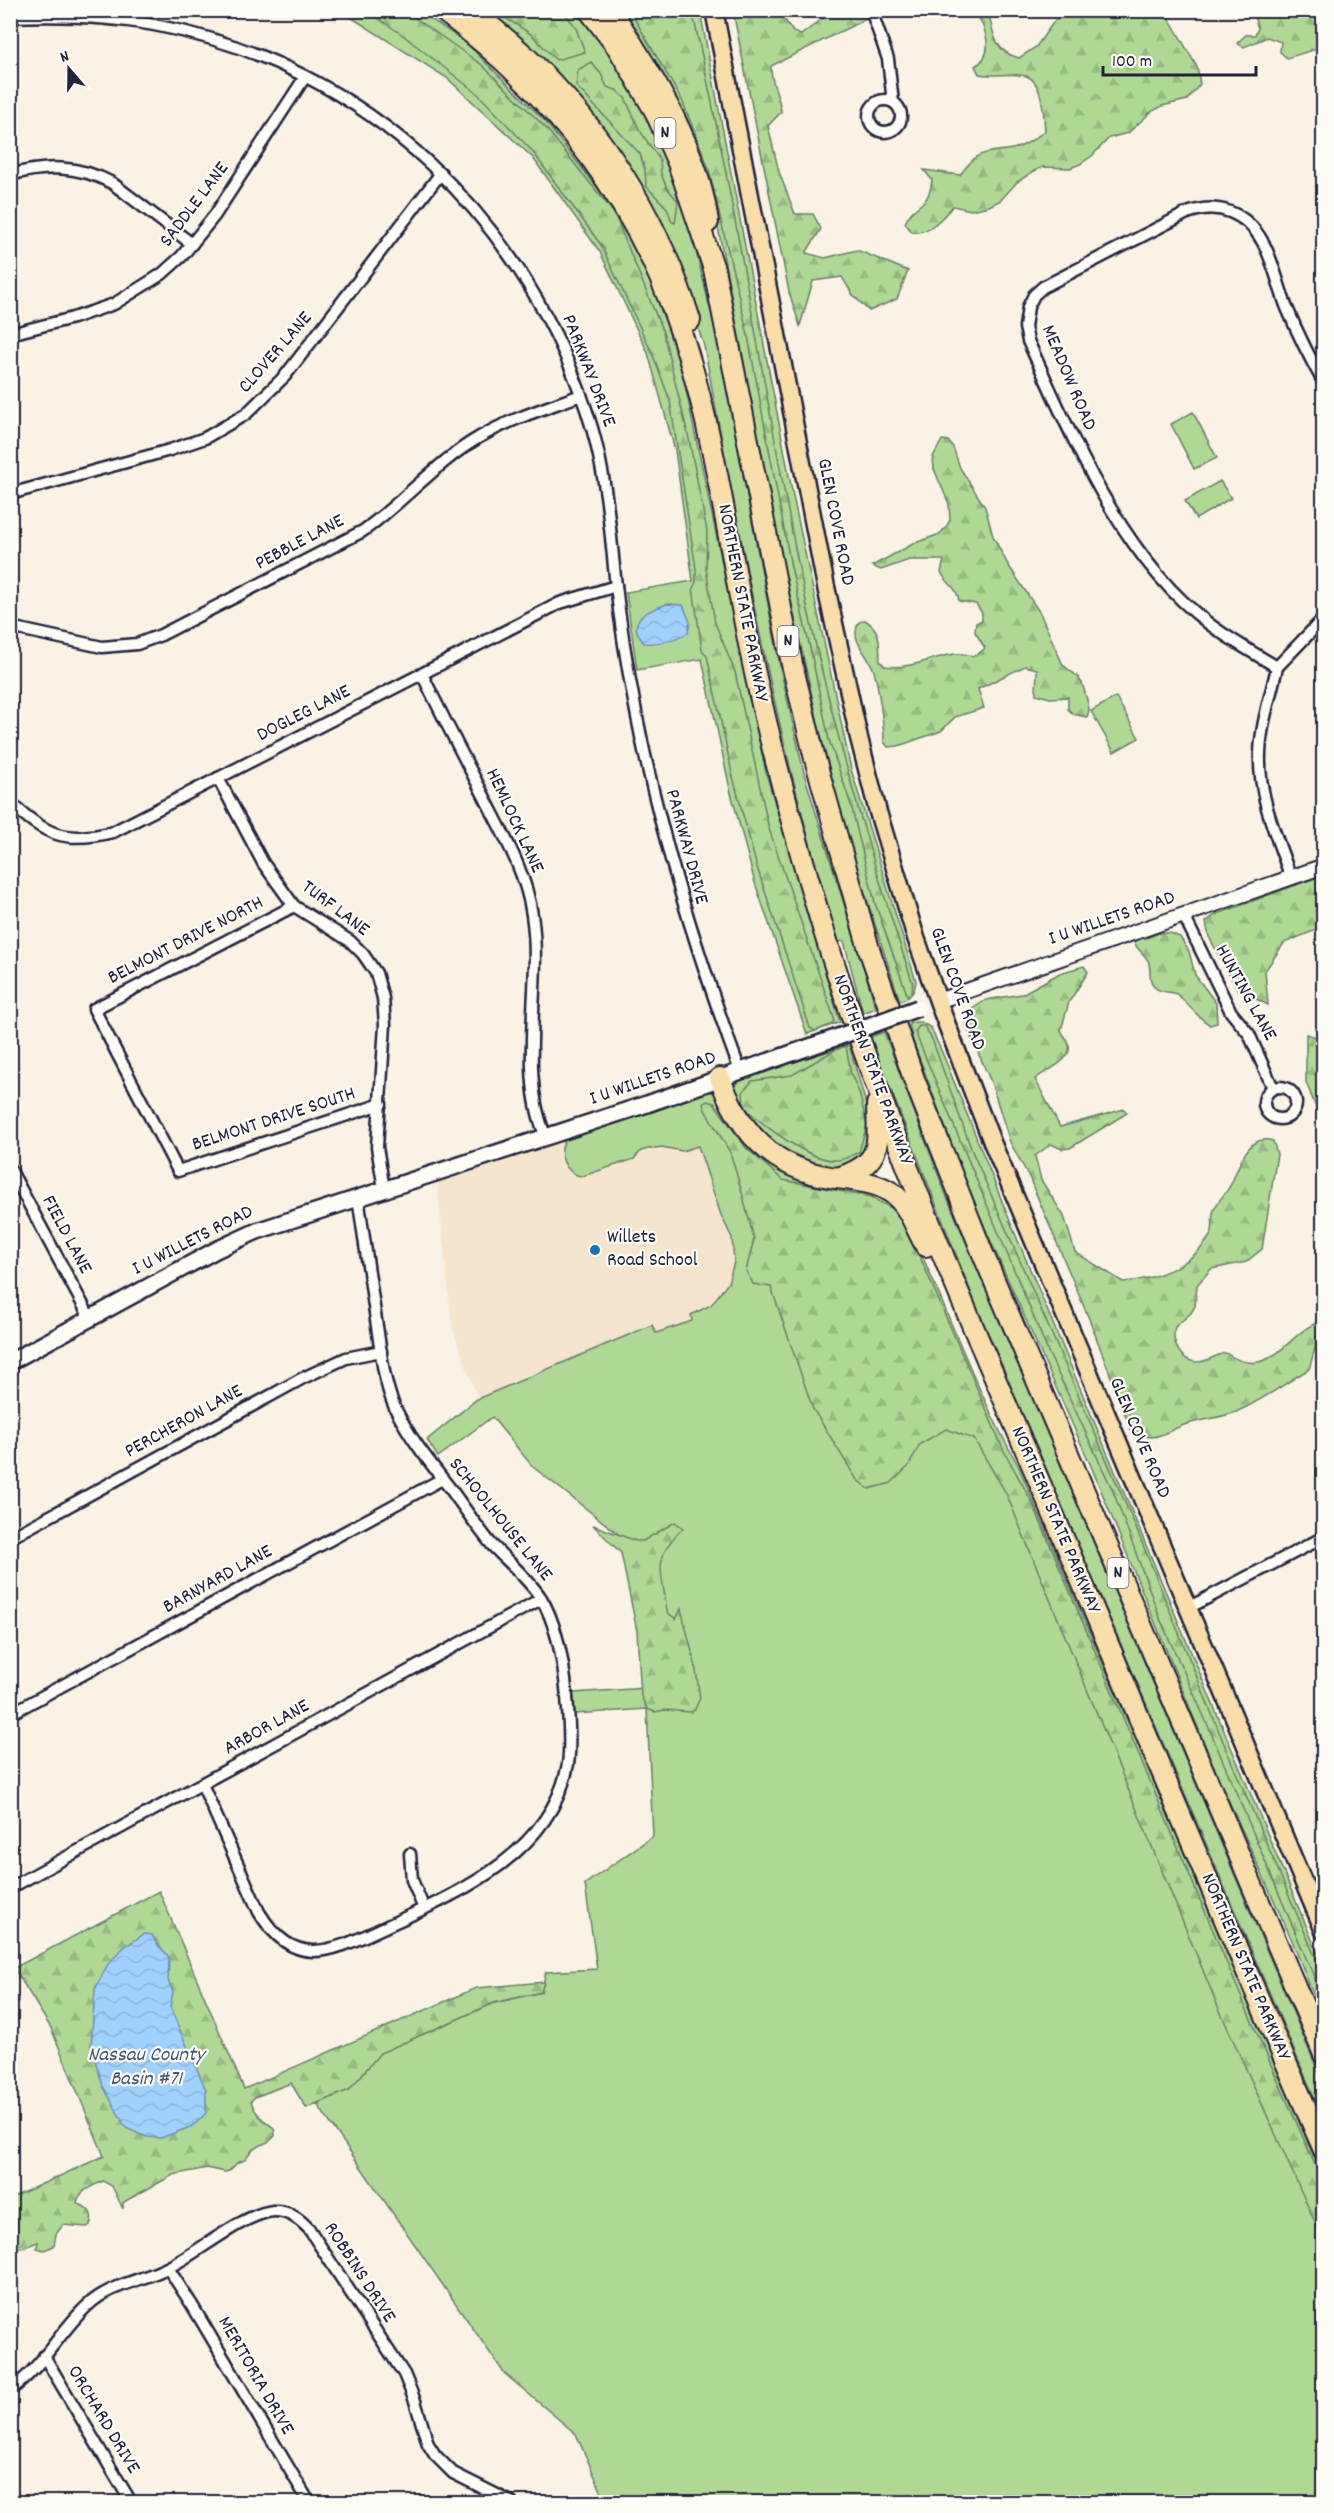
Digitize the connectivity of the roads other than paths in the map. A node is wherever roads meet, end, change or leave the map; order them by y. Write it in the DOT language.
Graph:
graph roads {
  1 [pos="442,10"];
  2 [pos="469,10"];
  3 [pos="589,10"];
  4 [pos="611,10"];
  5 [pos="714,10"];
  6 [pos="871,10"];
  7 [pos="10,17"];
  8 [pos="305,77"];
  9 [pos="893,102"];
  10 [pos="441,173"];
  11 [pos="10,175"];
  12 [pos="192,244"];
  13 [pos="714,269"];
  14 [pos="10,334"];
  15 [pos="1323,383"];
  16 [pos="581,395"];
  17 [pos="711,446"];
  18 [pos="10,494"];
  19 [pos="616,586"];
  20 [pos="1323,618"];
  21 [pos="10,627"];
  22 [pos="1277,667"];
  23 [pos="422,674"];
  24 [pos="219,778"];
  25 [pos="10,802"];
  26 [pos="1323,866"];
  27 [pos="1291,878"];
  28 [pos="294,906"];
  29 [pos="1184,916"];
  30 [pos="938,1001"];
  31 [pos="741,1071"];
  32 [pos="720,1078"];
  33 [pos="1273,1088"];
  34 [pos="877,1089"];
  35 [pos="381,1104"];
  36 [pos="546,1137"];
  37 [pos="178,1171"];
  38 [pos="12,1177"];
  39 [pos="836,1178"];
  40 [pos="384,1189"];
  41 [pos="358,1197"];
  42 [pos="960,1299"];
  43 [pos="90,1318"];
  44 [pos="381,1351"];
  45 [pos="10,1362"];
  46 [pos="442,1479"];
  47 [pos="1323,1537"];
  48 [pos="10,1538"];
  49 [pos="541,1599"];
  50 [pos="1188,1608"];
  51 [pos="10,1714"];
  52 [pos="202,1784"];
  53 [pos="410,1854"];
  54 [pos="10,1888"];
  55 [pos="424,1909"];
  56 [pos="1323,1931"];
  57 [pos="1323,2054"];
  58 [pos="1323,2150"];
  59 [pos="168,2268"];
  60 [pos="44,2356"];
  61 [pos="10,2390"];
  62 [pos="131,2502"];
  63 [pos="309,2502"];
  64 [pos="511,2502"];
  1 -- 17 [label="highway, NORTHERN STATE PARKWAY / N"];
  2 -- 17 [label="highway"];
  3 -- 13 [label="highway, NORTHERN STATE PARKWAY / N"];
  4 -- 13 [label="highway"];
  5 -- 30 [label="main road, GLEN COVE ROAD"];
  6 -- 9 [label="street"];
  7 -- 8 [label="street, PARKWAY DRIVE"];
  8 -- 10 [label="street, PARKWAY DRIVE"];
  8 -- 12 [label="street, SADDLE LANE"];
  10 -- 16 [label="street, PARKWAY DRIVE"];
  10 -- 18 [label="street, CLOVER LANE"];
  11 -- 12 [label="street"];
  12 -- 14 [label="street, SADDLE LANE"];
  13 -- 57 [label="highway, NORTHERN STATE PARKWAY / N"];
  15 -- 22 [label="street, MEADOW ROAD"];
  16 -- 19 [label="street, PARKWAY DRIVE"];
  16 -- 21 [label="street, PEBBLE LANE"];
  17 -- 34 [label="highway, NORTHERN STATE PARKWAY / N"];
  19 -- 23 [label="street, DOGLEG LANE"];
  19 -- 31 [label="street, PARKWAY DRIVE"];
  20 -- 22 [label="street"];
  22 -- 27 [label="street"];
  23 -- 24 [label="street, DOGLEG LANE"];
  23 -- 36 [label="street, HEMLOCK LANE"];
  24 -- 25 [label="street, DOGLEG LANE"];
  24 -- 28 [label="street, TURF LANE"];
  26 -- 27 [label="street, I U WILLETS ROAD"];
  27 -- 29 [label="street, I U WILLETS ROAD"];
  28 -- 35 [label="street, TURF LANE"];
  28 -- 37 [label="street, BELMONT DRIVE NORTH"];
  29 -- 30 [label="street, I U WILLETS ROAD"];
  29 -- 33 [label="street, HUNTING LANE"];
  30 -- 31 [label="main road, I U WILLETS ROAD, bridge"];
  30 -- 50 [label="main road, GLEN COVE ROAD"];
  31 -- 32 [label="main road, I U WILLETS ROAD"];
  32 -- 36 [label="main road, I U WILLETS ROAD"];
  32 -- 39 [label="highway"];
  34 -- 39 [label="highway"];
  34 -- 42 [label="highway, NORTHERN STATE PARKWAY / N"];
  35 -- 37 [label="street, BELMONT DRIVE SOUTH"];
  35 -- 40 [label="street, TURF LANE"];
  36 -- 40 [label="main road, I U WILLETS ROAD"];
  38 -- 43 [label="street, FIELD LANE"];
  39 -- 42 [label="highway"];
  40 -- 41 [label="main road, I U WILLETS ROAD"];
  41 -- 43 [label="main road, I U WILLETS ROAD"];
  41 -- 44 [label="street, SCHOOLHOUSE LANE"];
  42 -- 58 [label="highway, NORTHERN STATE PARKWAY / N"];
  43 -- 45 [label="main road, I U WILLETS ROAD"];
  44 -- 46 [label="street, SCHOOLHOUSE LANE"];
  44 -- 48 [label="street, PERCHERON LANE"];
  46 -- 49 [label="street, SCHOOLHOUSE LANE"];
  46 -- 51 [label="street, BARNYARD LANE"];
  47 -- 50 [label="street"];
  49 -- 52 [label="street, ARBOR LANE"];
  49 -- 55 [label="street, SCHOOLHOUSE LANE"];
  50 -- 56 [label="main road, GLEN COVE ROAD"];
  52 -- 54 [label="street, ARBOR LANE"];
  52 -- 55 [label="street, SCHOOLHOUSE LANE"];
  53 -- 55 [label="street"];
  59 -- 60 [label="street, ROBBINS DRIVE"];
  59 -- 63 [label="street, MERITORIA DRIVE"];
  59 -- 64 [label="street, ROBBINS DRIVE"];
  60 -- 61 [label="street, ROBBINS DRIVE"];
  60 -- 62 [label="street, ORCHARD DRIVE"];
}
